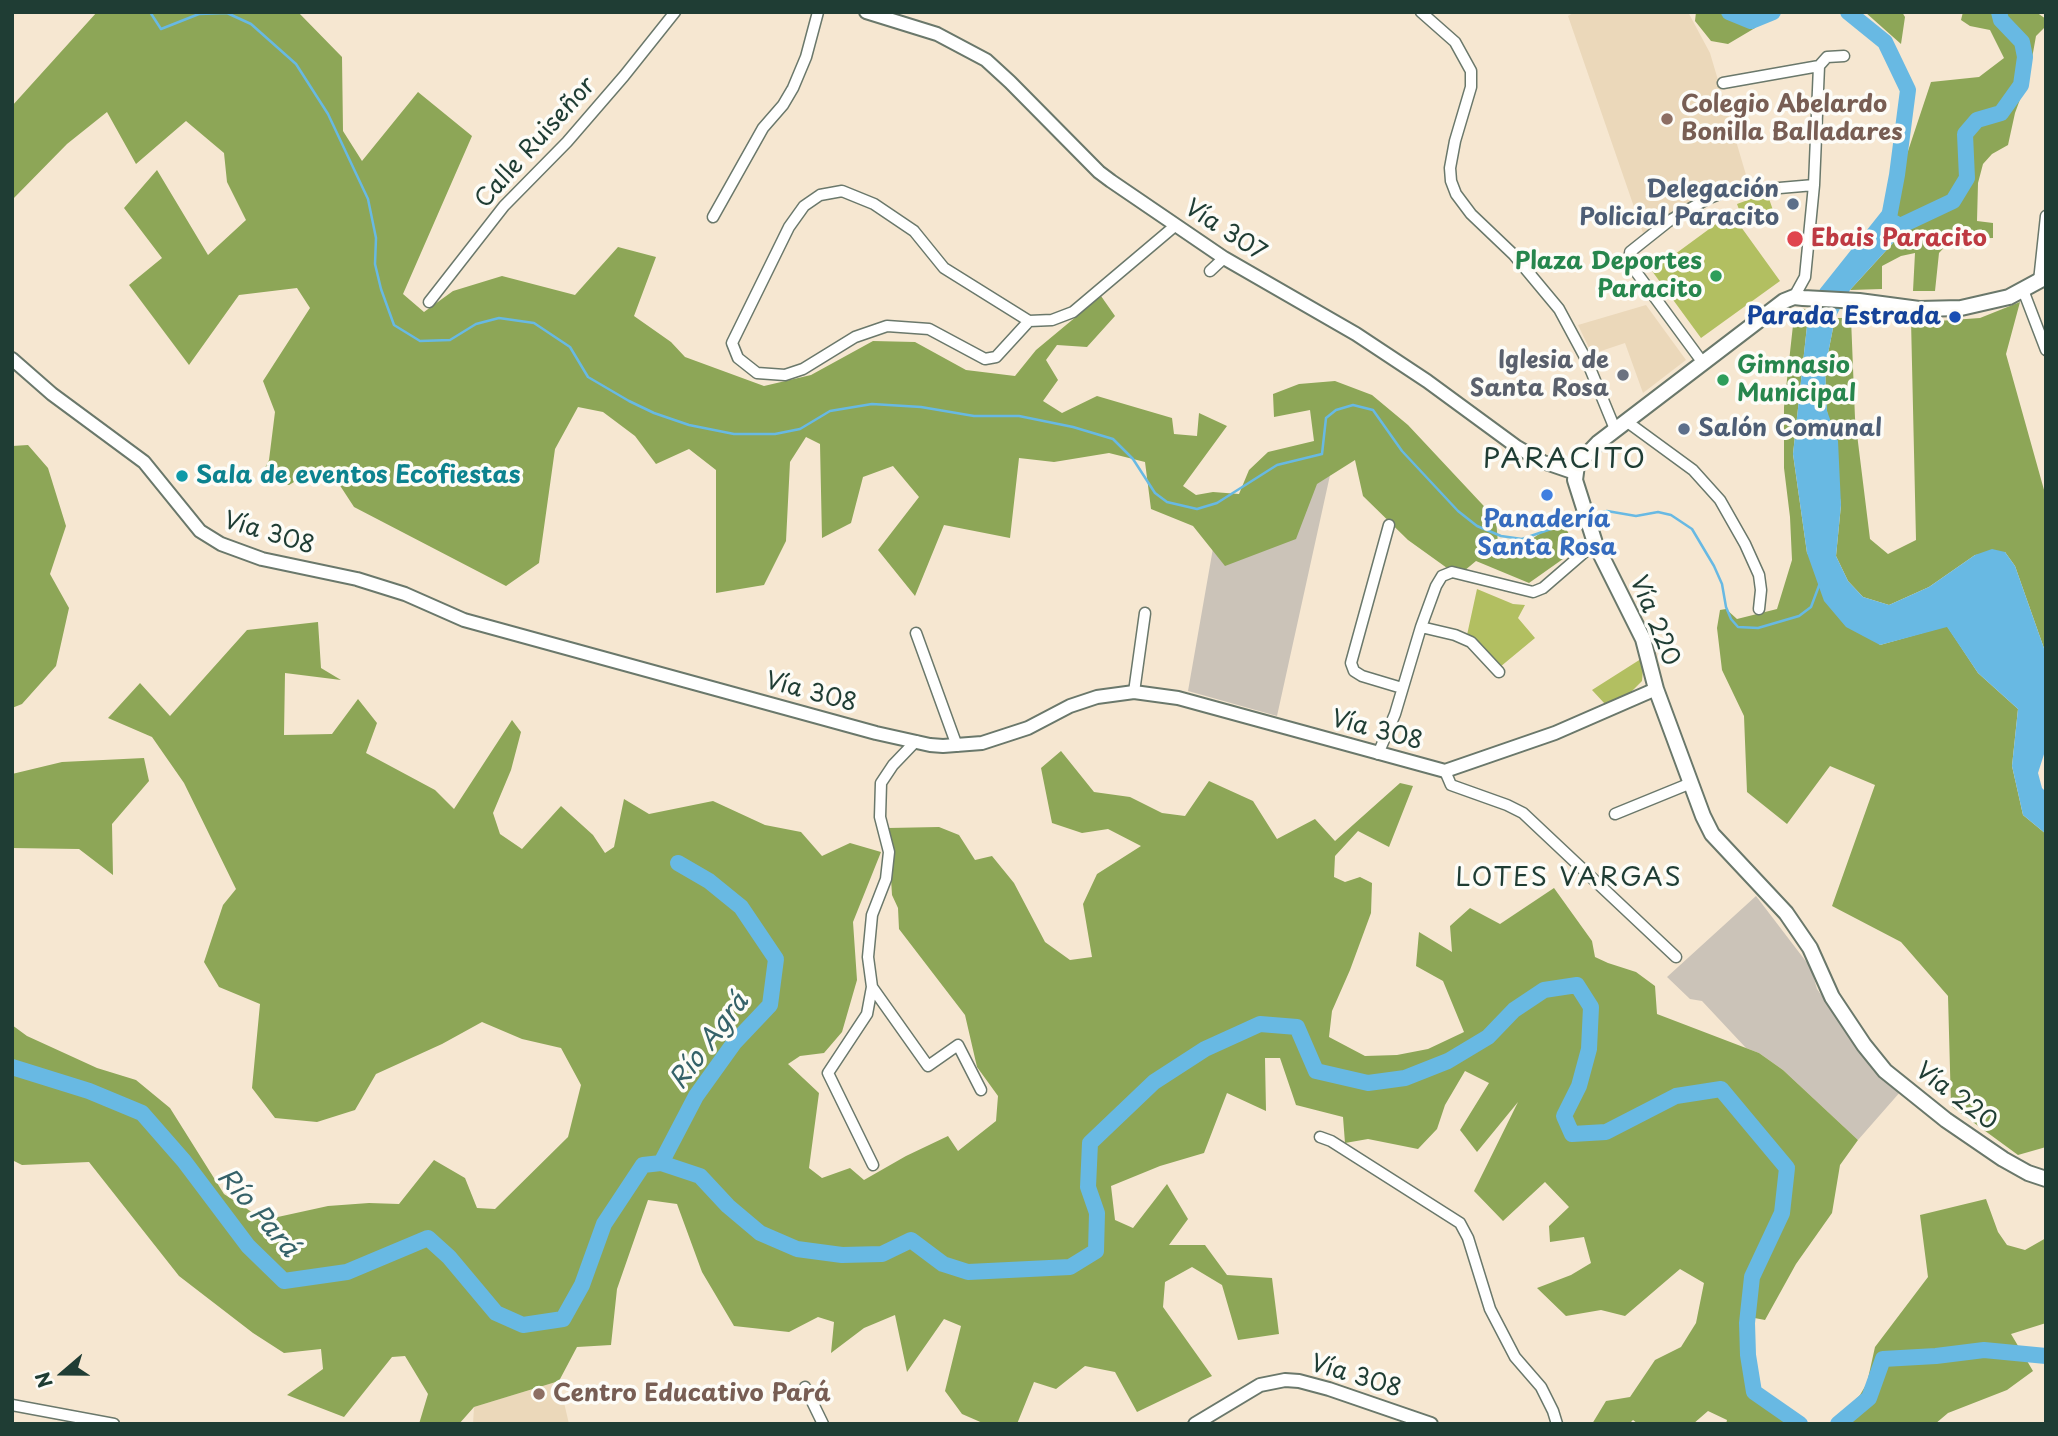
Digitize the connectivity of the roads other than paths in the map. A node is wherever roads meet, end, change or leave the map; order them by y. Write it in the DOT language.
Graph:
graph roads {
  1 [pos="675,12"];
  2 [pos="818,12"];
  3 [pos="866,12"];
  4 [pos="1421,12"];
  5 [pos="1844,56"];
  6 [pos="1819,65"];
  7 [pos="1723,83"];
  8 [pos="1814,185"];
  9 [pos="2046,216"];
  10 [pos="713,217"];
  11 [pos="1176,225"];
  12 [pos="1224,258"];
  13 [pos="1210,271"];
  14 [pos="2042,279"];
  15 [pos="2023,290"];
  16 [pos="1798,297"];
  17 [pos="429,302"];
  18 [pos="1029,321"];
  19 [pos="2046,350"];
  20 [pos="12,359"];
  21 [pos="1703,363"];
  22 [pos="1620,425"];
  23 [pos="1575,473"];
  24 [pos="1389,525"];
  25 [pos="1595,543"];
  26 [pos="1759,608"];
  27 [pos="1145,613"];
  28 [pos="1421,627"];
  29 [pos="916,633"];
  30 [pos="1499,672"];
  31 [pos="1402,688"];
  32 [pos="1656,689"];
  33 [pos="1134,692"];
  34 [pos="916,741"];
  35 [pos="957,746"];
  36 [pos="1378,754"];
  37 [pos="1445,771"];
  38 [pos="1690,783"];
  39 [pos="1615,814"];
  40 [pos="1676,957"];
  41 [pos="872,987"];
  42 [pos="981,1090"];
  43 [pos="1320,1138"];
  44 [pos="873,1165"];
  45 [pos="2046,1179"];
  46 [pos="805,1387"];
  47 [pos="12,1405"];
  48 [pos="114,1424"];
  49 [pos="823,1424"];
  50 [pos="1195,1424"];
  51 [pos="1431,1424"];
  52 [pos="1557,1424"];
  1 -- 17 [label="street, Calle Ruiseñor"];
  2 -- 10 [label="street"];
  3 -- 11 [label="street, Vía 307"];
  4 -- 22 [label="street"];
  5 -- 6 [label="street"];
  6 -- 7 [label="street"];
  6 -- 8 [label="street"];
  8 -- 16 [label="street"];
  8 -- 21 [label="street"];
  9 -- 14 [label="street"];
  11 -- 12 [label="street, Vía 307"];
  11 -- 18 [label="street"];
  12 -- 13 [label="street"];
  12 -- 23 [label="street, Vía 307"];
  14 -- 15 [label="main road"];
  15 -- 16 [label="main road"];
  15 -- 19 [label="street"];
  16 -- 21 [label="main road"];
  18 -- 18 [label="street"];
  20 -- 34 [label="street, Vía 308"];
  21 -- 22 [label="main road"];
  22 -- 23 [label="main road"];
  22 -- 26 [label="street"];
  23 -- 25 [label="main road, Vía 220"];
  24 -- 31 [label="street"];
  25 -- 28 [label="street"];
  25 -- 32 [label="main road, Vía 220"];
  27 -- 33 [label="street"];
  28 -- 30 [label="street"];
  28 -- 31 [label="street"];
  29 -- 35 [label="street"];
  31 -- 36 [label="street"];
  32 -- 37 [label="street, Vía 308"];
  32 -- 38 [label="main road, Vía 220"];
  33 -- 35 [label="street, Vía 308"];
  33 -- 36 [label="street, Vía 308"];
  34 -- 35 [label="street, Vía 308"];
  34 -- 41 [label="street"];
  36 -- 37 [label="street, Vía 308"];
  37 -- 40 [label="street"];
  38 -- 39 [label="street"];
  38 -- 45 [label="main road, Vía 220"];
  41 -- 42 [label="street"];
  41 -- 44 [label="street"];
  43 -- 52 [label="street"];
  46 -- 49 [label="street"];
  47 -- 48 [label="street"];
  50 -- 51 [label="street, Vía 308"];
}
